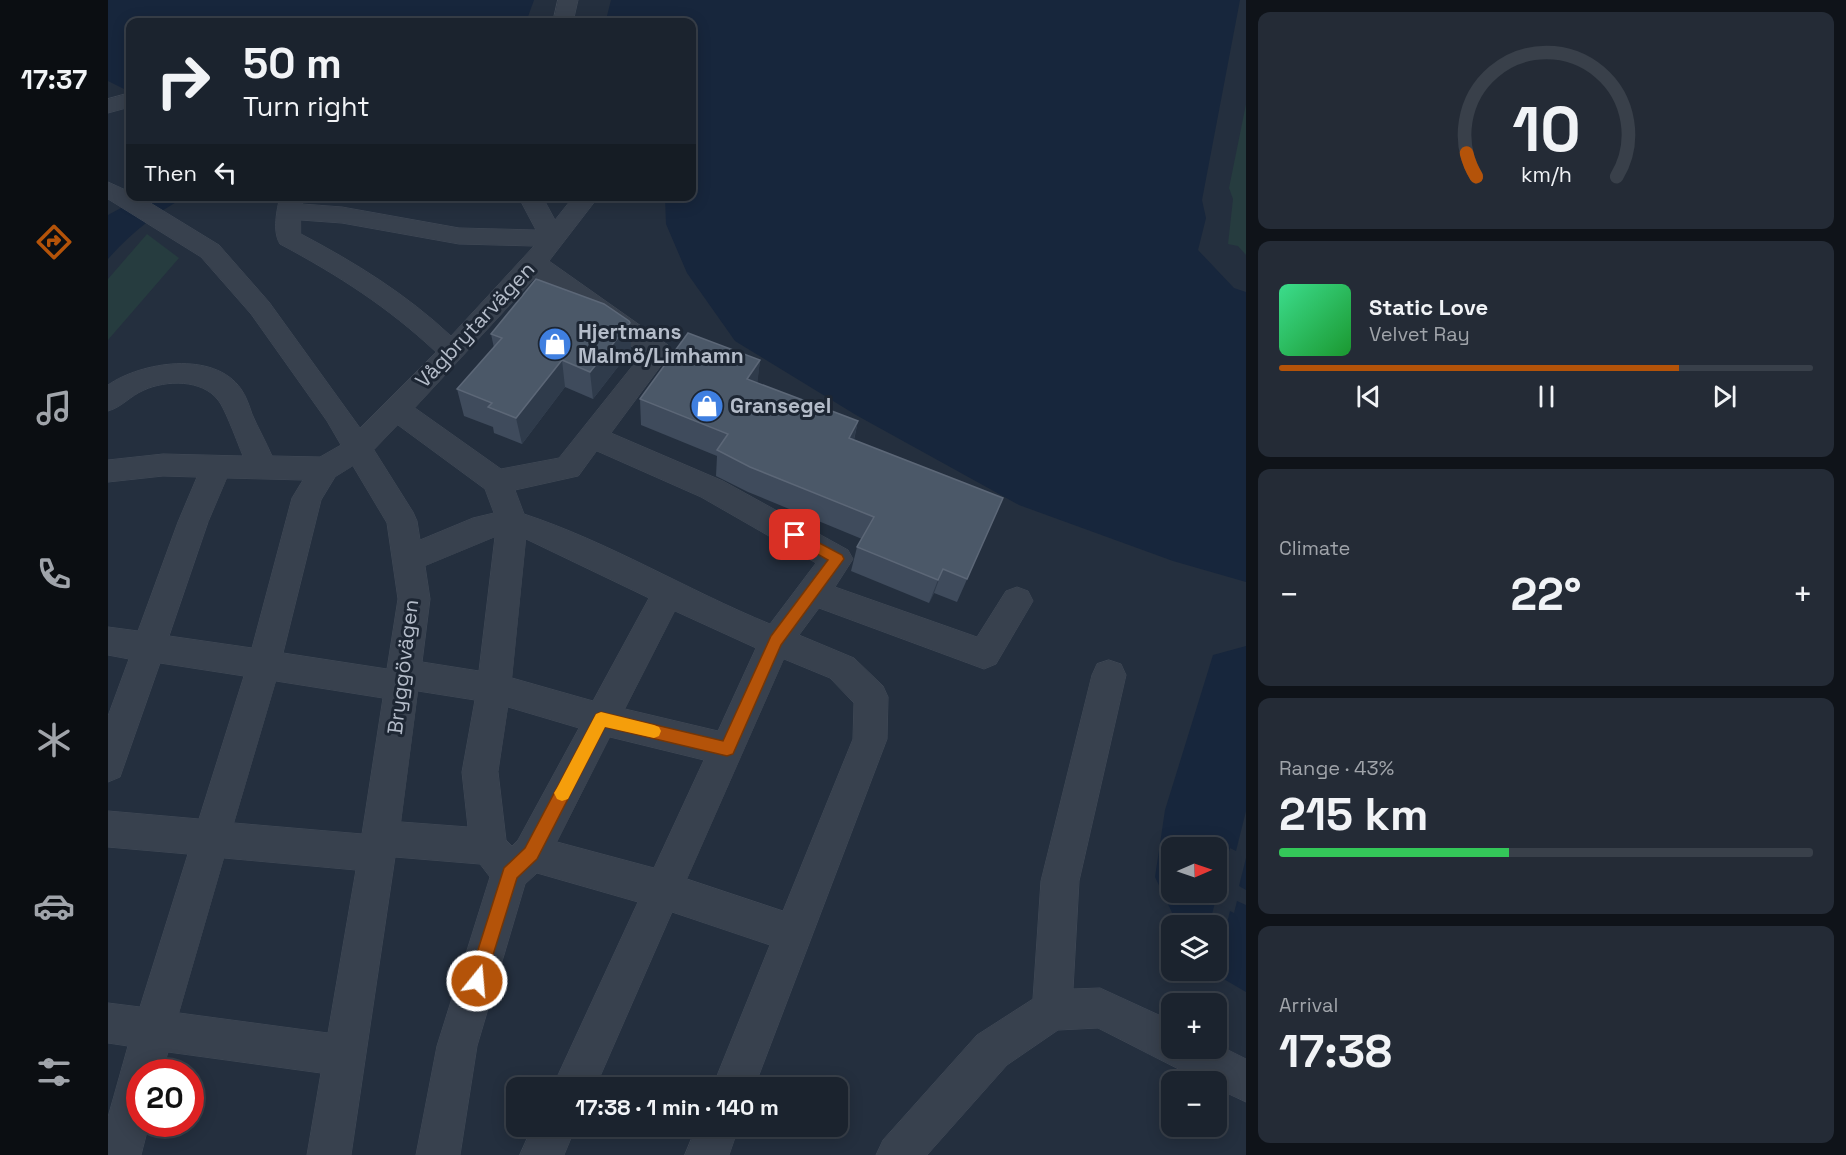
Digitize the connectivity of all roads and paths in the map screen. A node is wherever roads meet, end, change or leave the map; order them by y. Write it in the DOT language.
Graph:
graph roads {
  1 [pos="568,0"];
  2 [pos="564,18"];
  3 [pos="126,101"];
  4 [pos="108,106"];
  5 [pos="108,189"];
  6 [pos="126,200"];
  7 [pos="129,201"];
  8 [pos="533,201"];
  9 [pos="583,201"];
  10 [pos="290,204"];
  11 [pos="553,239"];
  12 [pos="534,263"];
  13 [pos="452,352"];
  14 [pos="108,401"];
  15 [pos="396,410"];
  16 [pos="592,437"];
  17 [pos="358,448"];
  18 [pos="217,466"];
  19 [pos="262,467"];
  20 [pos="325,469"];
  21 [pos="111,476"];
  22 [pos="497,482"];
  23 [pos="512,522"];
  24 [pos="408,560"];
  25 [pos="668,592"];
  26 [pos="812,592"];
  27 [pos="1017,601"];
  28 [pos="108,641"];
  29 [pos="776,641"];
  30 [pos="149,649"];
  31 [pos="264,664"];
  32 [pos="1109,675"];
  33 [pos="404,680"];
  34 [pos="494,688"];
  35 [pos="601,719"];
  36 [pos="727,749"];
  37 [pos="108,765"];
  38 [pos="108,829"];
  39 [pos="213,840"];
  40 [pos="379,846"];
  41 [pos="510,858"];
  42 [pos="664,890"];
  43 [pos="794,934"];
  44 [pos="1053,1010"];
  45 [pos="108,1023"];
  46 [pos="152,1030"];
  47 [pos="1161,1038"];
  48 [pos="345,1056"];
  49 [pos="144,1059"];
  50 [pos="1203,1059"];
  51 [pos="578,1077"];
  52 [pos="738,1077"];
  53 [pos="1246,1081"];
  54 [pos="126,1129"];
  55 [pos="550,1137"];
  56 [pos="714,1137"];
  57 [pos="119,1155"];
  58 [pos="329,1155"];
  59 [pos="438,1155"];
  60 [pos="542,1155"];
  61 [pos="707,1155"];
  62 [pos="898,1155"];
  1 -- 2 [label="street"];
  3 -- 4 [label="street"];
  5 -- 6 [label="street, Bryggövägen"];
  7 -- 17 [label="street, Bryggövägen"];
  8 -- 11 [label="street"];
  9 -- 11 [label="street, Vågbrytarvägen"];
  10 -- 11 [label="street"];
  10 -- 13 [label="street"];
  11 -- 12 [label="street, Vågbrytarvägen"];
  12 -- 13 [label="street, Vågbrytarvägen"];
  12 -- 16 [label="street"];
  13 -- 15 [label="street, Vågbrytarvägen"];
  14 -- 19 [label="street"];
  15 -- 17 [label="street, Vågbrytarvägen"];
  15 -- 22 [label="street"];
  16 -- 22 [label="street"];
  16 -- 26 [label="street"];
  17 -- 20 [label="street, Vågbrytarvägen"];
  17 -- 24 [label="street, Bryggövägen"];
  18 -- 19 [label="street"];
  18 -- 21 [label="street"];
  18 -- 30 [label="street"];
  19 -- 20 [label="street"];
  20 -- 31 [label="street"];
  22 -- 23 [label="street"];
  23 -- 24 [label="street"];
  23 -- 25 [label="street"];
  23 -- 34 [label="street"];
  24 -- 33 [label="street, Bryggövägen"];
  25 -- 29 [label="street"];
  25 -- 35 [label="street"];
  26 -- 27 [label="street"];
  26 -- 29 [label="street"];
  28 -- 30 [label="street"];
  29 -- 36 [label="street"];
  29 -- 43 [label="street"];
  30 -- 31 [label="street"];
  30 -- 37 [label="street"];
  31 -- 33 [label="street"];
  31 -- 39 [label="street"];
  32 -- 44 [label="street"];
  33 -- 34 [label="street"];
  33 -- 40 [label="street, Bryggövägen"];
  34 -- 35 [label="street"];
  34 -- 41 [label="street"];
  35 -- 36 [label="street"];
  35 -- 41 [label="street"];
  36 -- 42 [label="street"];
  38 -- 39 [label="street"];
  39 -- 40 [label="street"];
  39 -- 46 [label="street"];
  40 -- 41 [label="street"];
  40 -- 48 [label="street, Bryggövägen"];
  41 -- 42 [label="street"];
  41 -- 59 [label="street"];
  42 -- 43 [label="street"];
  42 -- 51 [label="street"];
  43 -- 52 [label="street"];
  44 -- 47 [label="street"];
  44 -- 62 [label="street"];
  45 -- 46 [label="street"];
  46 -- 48 [label="street"];
  46 -- 49 [label="street"];
  48 -- 58 [label="street, Bryggövägen"];
  50 -- 53 [label="street"];
  54 -- 57 [label="street"];
  55 -- 60 [label="street"];
  56 -- 61 [label="street"];
}
